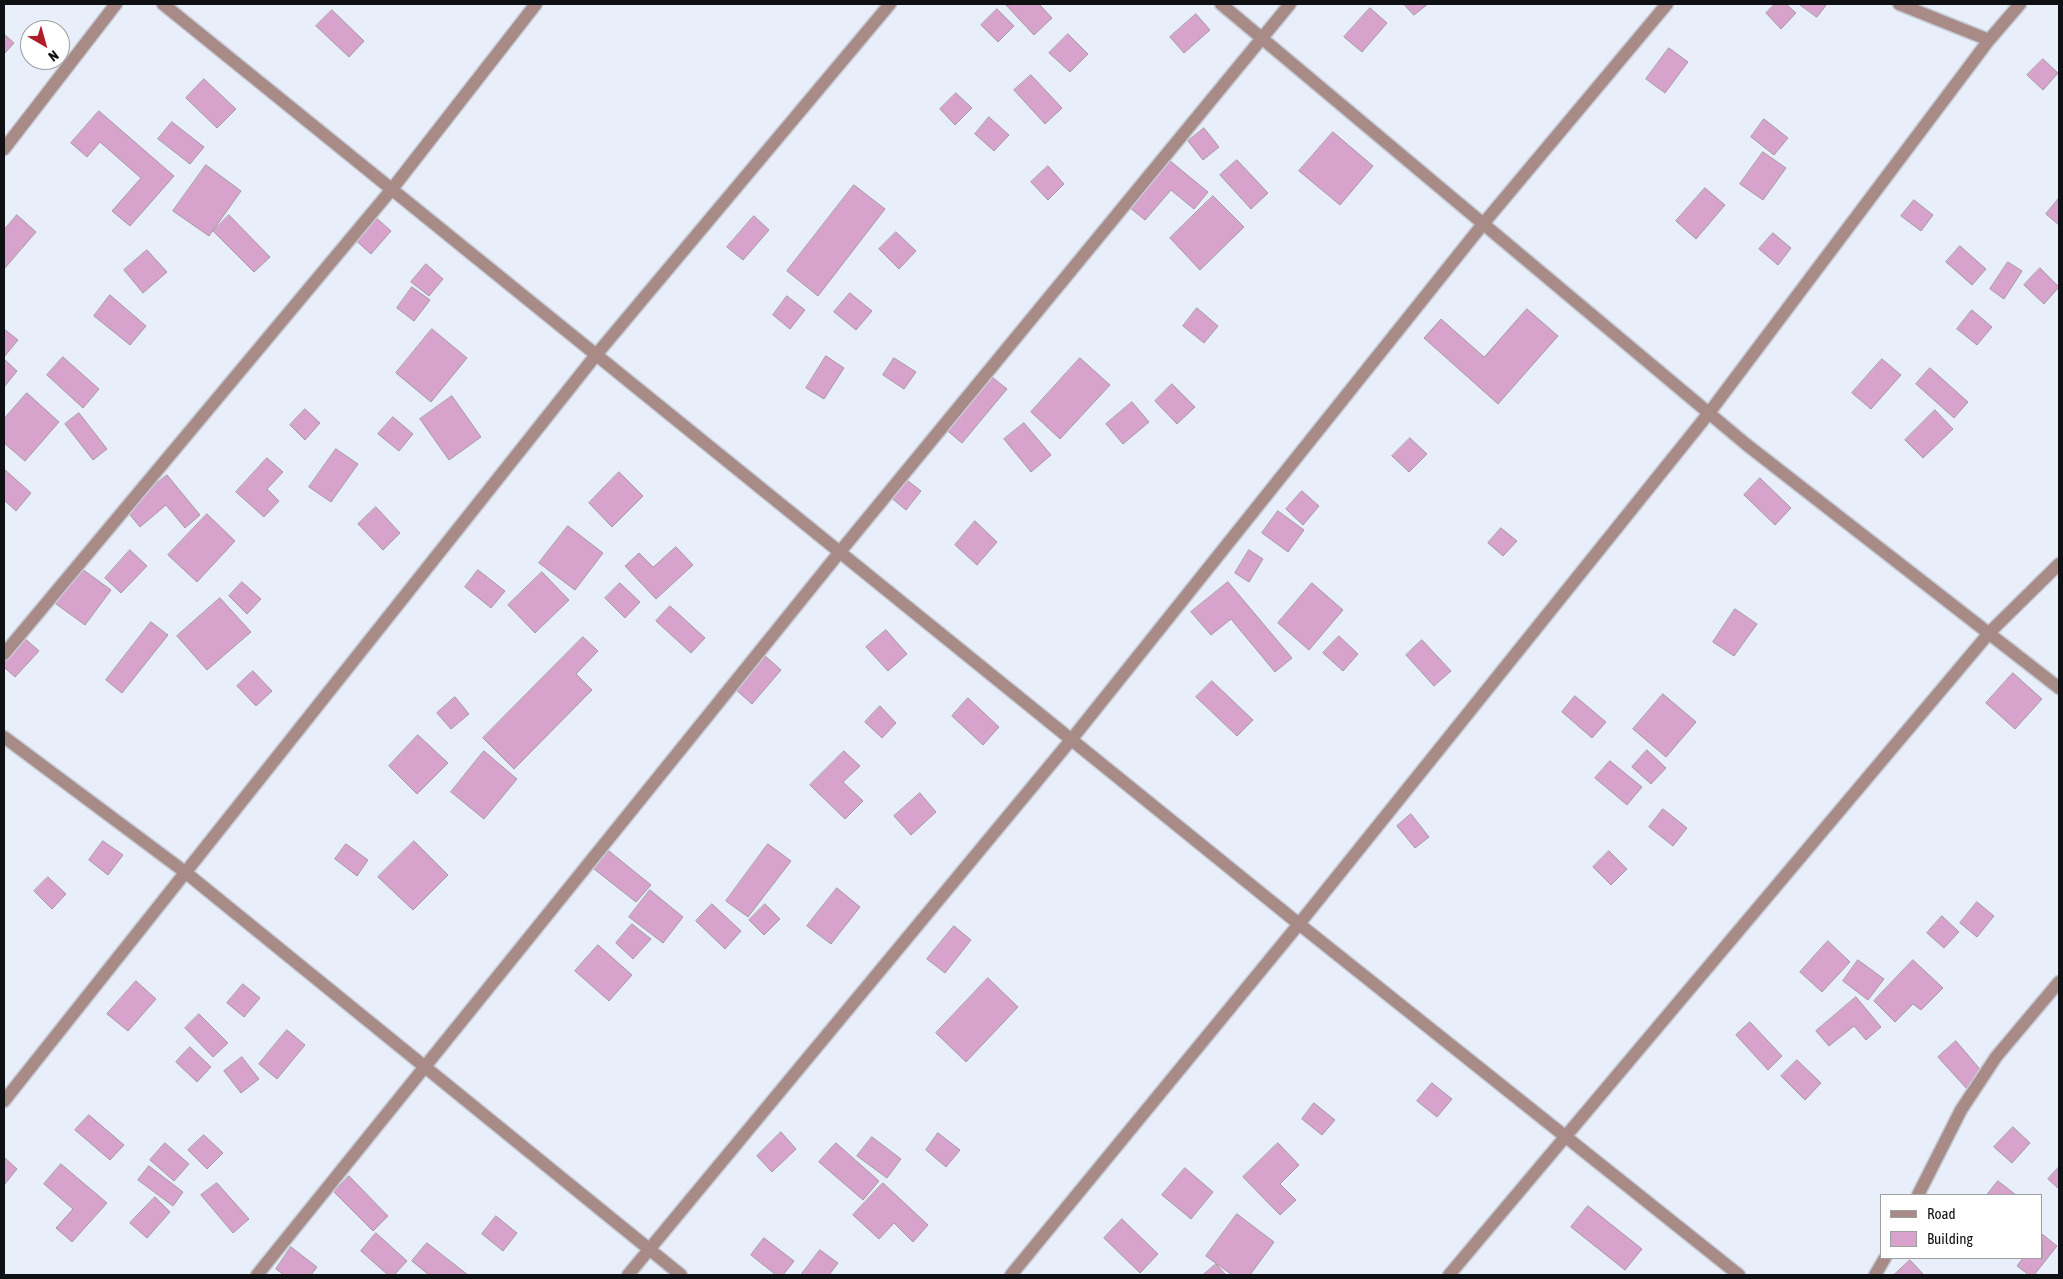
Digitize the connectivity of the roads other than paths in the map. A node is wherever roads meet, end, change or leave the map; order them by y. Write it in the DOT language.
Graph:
graph roads {
  1 [pos="116,4"];
  2 [pos="163,4"];
  3 [pos="536,4"];
  4 [pos="890,4"];
  5 [pos="1221,4"];
  6 [pos="1290,4"];
  7 [pos="1667,4"];
  8 [pos="1899,4"];
  9 [pos="2020,4"];
  10 [pos="1263,37"];
  11 [pos="1989,40"];
  12 [pos="4,149"];
  13 [pos="392,189"];
  14 [pos="1483,224"];
  15 [pos="596,355"];
  16 [pos="1709,413"];
  17 [pos="839,553"];
  18 [pos="2059,564"];
  19 [pos="1990,632"];
  20 [pos="4,654"];
  21 [pos="2059,688"];
  22 [pos="4,737"];
  23 [pos="1071,740"];
  24 [pos="186,872"];
  25 [pos="1299,924"];
  26 [pos="2059,982"];
  27 [pos="424,1066"];
  28 [pos="4,1101"];
  29 [pos="1566,1136"];
  30 [pos="1919,1194"];
  31 [pos="648,1250"];
  32 [pos="1884,1259"];
  33 [pos="257,1275"];
  34 [pos="628,1275"];
  35 [pos="681,1275"];
  36 [pos="1011,1275"];
  37 [pos="1449,1275"];
  38 [pos="1738,1275"];
  39 [pos="1875,1275"];
  1 -- 12 [label="street"];
  2 -- 13 [label="street"];
  3 -- 13 [label="street"];
  4 -- 15 [label="street"];
  5 -- 10 [label="street"];
  6 -- 10 [label="street"];
  7 -- 14 [label="street"];
  8 -- 11 [label="street"];
  9 -- 11 [label="street"];
  10 -- 14 [label="street"];
  10 -- 17 [label="street"];
  11 -- 16 [label="street"];
  13 -- 15 [label="street"];
  13 -- 20 [label="street"];
  14 -- 16 [label="street"];
  14 -- 23 [label="street"];
  15 -- 17 [label="street"];
  15 -- 24 [label="street"];
  16 -- 19 [label="street"];
  16 -- 25 [label="street"];
  17 -- 23 [label="street"];
  17 -- 27 [label="street"];
  18 -- 19 [label="street"];
  19 -- 21 [label="street"];
  19 -- 29 [label="street"];
  22 -- 24 [label="street"];
  23 -- 25 [label="street"];
  23 -- 31 [label="street"];
  24 -- 27 [label="street"];
  24 -- 28 [label="street"];
  25 -- 29 [label="street"];
  25 -- 36 [label="street"];
  26 -- 30 [label="street"];
  27 -- 31 [label="street"];
  27 -- 33 [label="street"];
  29 -- 37 [label="street"];
  29 -- 38 [label="street"];
  31 -- 34 [label="street"];
  31 -- 35 [label="street"];
  32 -- 39 [label="street"];
}
